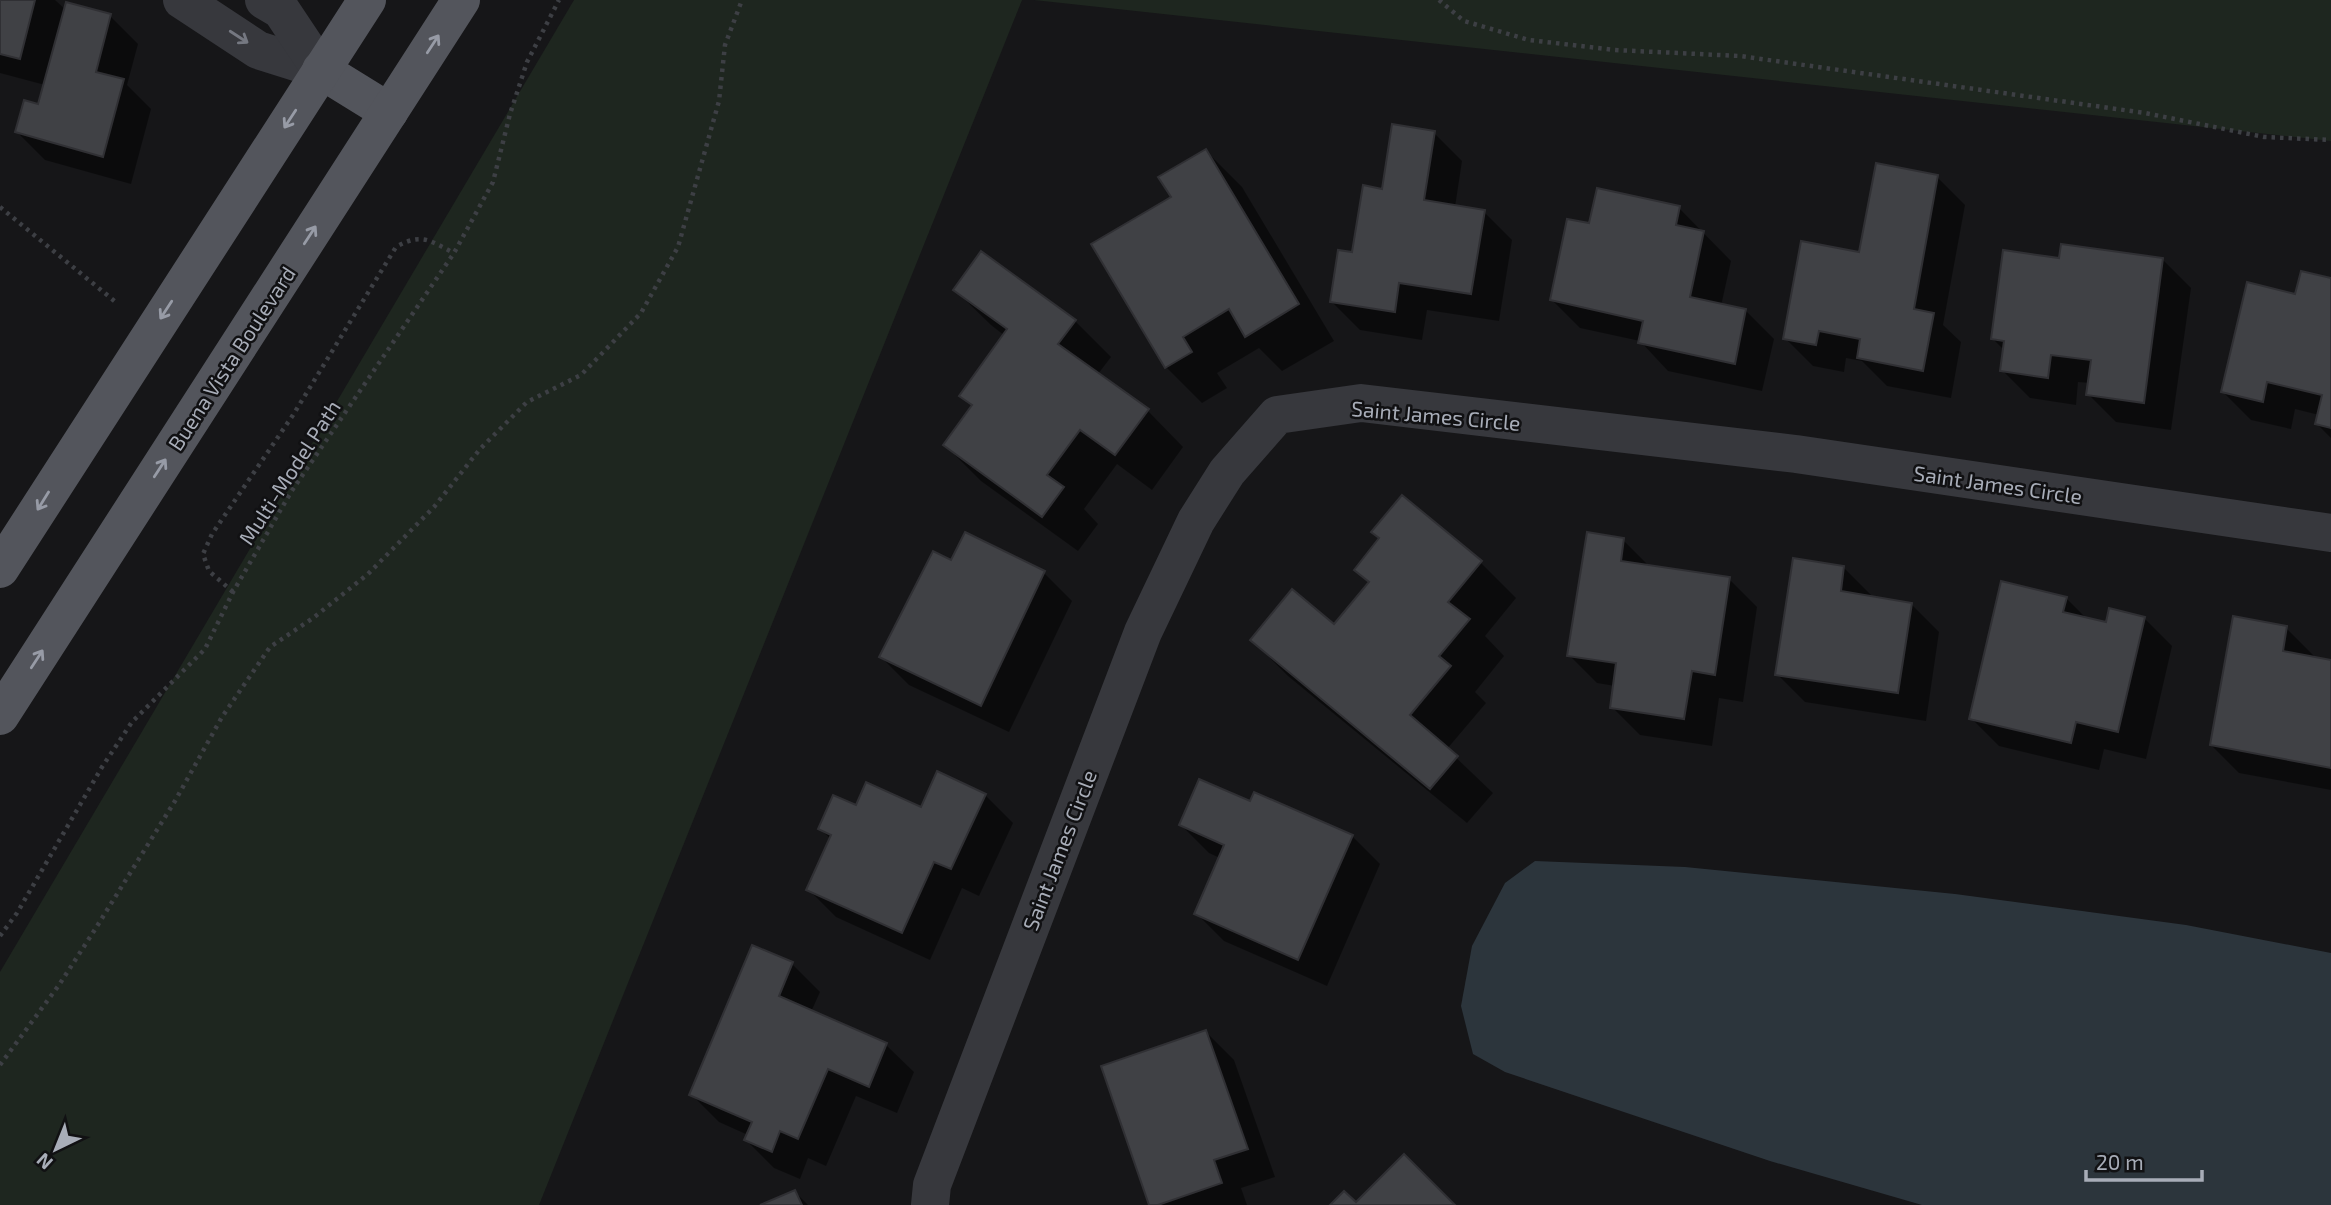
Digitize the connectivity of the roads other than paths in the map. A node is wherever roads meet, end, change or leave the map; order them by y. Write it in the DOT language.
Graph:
graph roads {
  1 [pos="182,0"];
  2 [pos="264,0"];
  3 [pos="367,0"];
  4 [pos="461,0"];
  5 [pos="321,70"];
  6 [pos="389,112"];
  7 [pos="2331,533"];
  8 [pos="0,569"];
  9 [pos="0,716"];
  10 [pos="930,1205"];
  1 -- 5 [label="street, one-way"];
  2 -- 5 [label="street"];
  3 -- 5 [label="main road"];
  6 -- 4 [label="main road, Buena Vista Boulevard, one-way"];
  5 -- 6 [label="main road"];
  5 -- 8 [label="main road, one-way"];
  9 -- 6 [label="main road, Buena Vista Boulevard, one-way"];
  7 -- 10 [label="street, Saint James Circle"];
}
